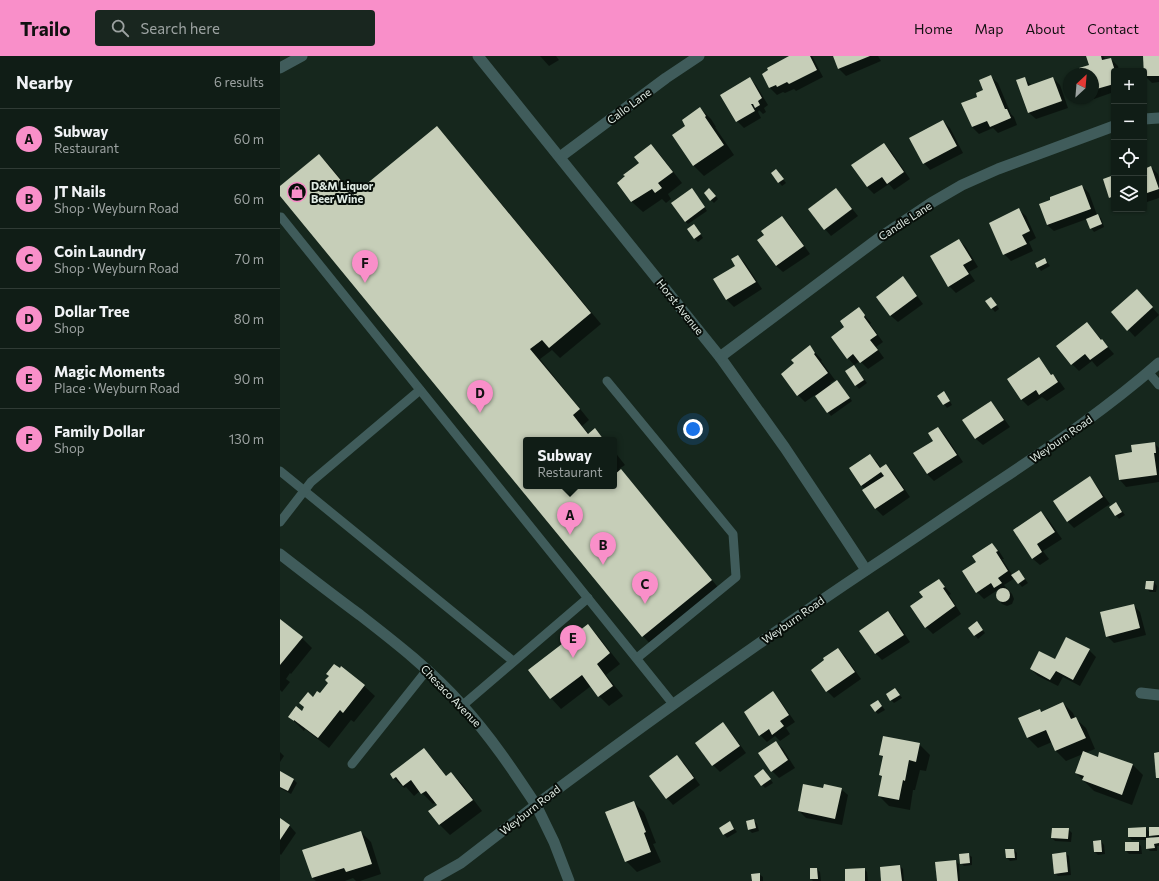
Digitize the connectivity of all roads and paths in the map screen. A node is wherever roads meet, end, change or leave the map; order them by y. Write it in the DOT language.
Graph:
graph roads {
  1 [pos="302,56"];
  2 [pos="478,56"];
  3 [pos="699,56"];
  4 [pos="280,68"];
  5 [pos="1159,118"];
  6 [pos="1147,119"];
  7 [pos="1111,127"];
  8 [pos="560,157"];
  9 [pos="280,218"];
  10 [pos="720,357"];
  11 [pos="1159,363"];
  12 [pos="1148,372"];
  13 [pos="607,381"];
  14 [pos="1159,385"];
  15 [pos="420,390"];
  16 [pos="280,471"];
  17 [pos="303,491"];
  18 [pos="280,522"];
  19 [pos="280,554"];
  20 [pos="866,570"];
  21 [pos="588,598"];
  22 [pos="637,658"];
  23 [pos="513,661"];
  24 [pos="427,670"];
  25 [pos="1141,693"];
  26 [pos="1159,695"];
  27 [pos="673,704"];
  28 [pos="463,705"];
  29 [pos="352,764"];
  30 [pos="536,805"];
  31 [pos="429,881"];
  32 [pos="569,881"];
  1 -- 4 [label="street"];
  2 -- 8 [label="street, Horst Avenue"];
  3 -- 8 [label="street, Callo Lane"];
  5 -- 6 [label="street"];
  7 -- 10 [label="street, Candle Lane"];
  8 -- 10 [label="street, Horst Avenue"];
  9 -- 15 [label="lane"];
  10 -- 20 [label="street, Horst Avenue"];
  11 -- 12 [label="street, Weyburn Road"];
  12 -- 14 [label="lane"];
  12 -- 20 [label="street, Weyburn Road"];
  13 -- 22 [label="lane"];
  15 -- 17 [label="lane"];
  15 -- 21 [label="lane"];
  16 -- 17 [label="lane"];
  17 -- 18 [label="lane"];
  17 -- 23 [label="lane"];
  19 -- 24 [label="street, Chesaco Avenue"];
  20 -- 27 [label="street, Weyburn Road"];
  21 -- 22 [label="lane"];
  21 -- 23 [label="lane"];
  22 -- 27 [label="lane"];
  23 -- 28 [label="lane"];
  24 -- 28 [label="street, Chesaco Avenue"];
  24 -- 29 [label="lane"];
  25 -- 26 [label="street"];
  27 -- 30 [label="street, Weyburn Road"];
  28 -- 30 [label="street, Chesaco Avenue"];
  30 -- 31 [label="street, Weyburn Road"];
  30 -- 32 [label="street, Chesaco Avenue"];
}
